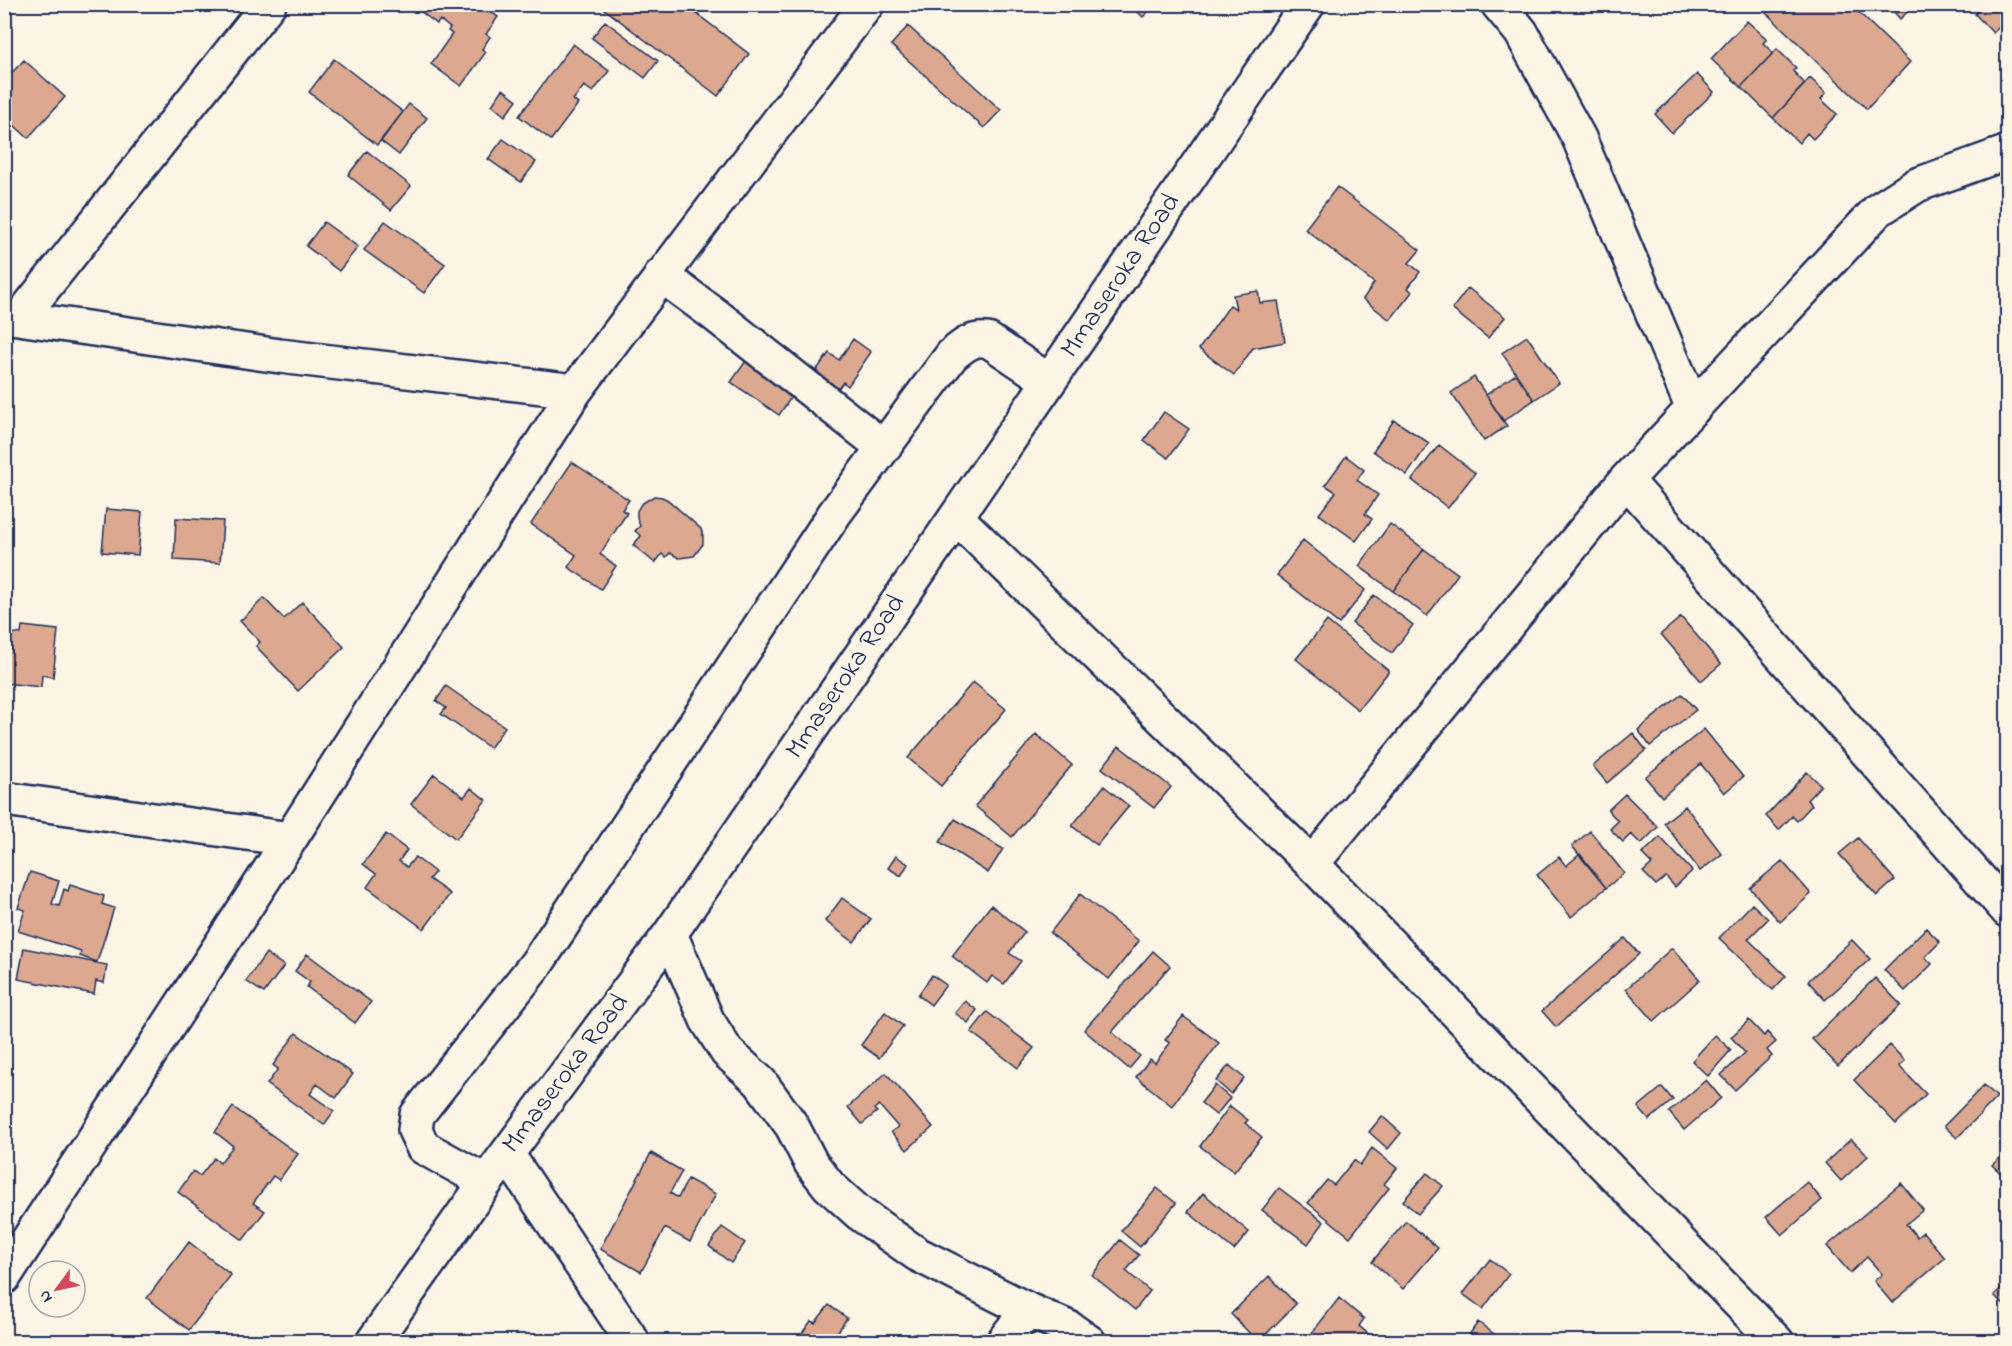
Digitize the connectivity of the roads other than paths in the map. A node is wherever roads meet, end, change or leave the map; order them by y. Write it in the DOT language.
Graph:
graph roads {
  1 [pos="269,4"];
  2 [pos="867,4"];
  3 [pos="1308,4"];
  4 [pos="1498,4"];
  5 [pos="2007,152"];
  6 [pos="661,275"];
  7 [pos="12,317"];
  8 [pos="1049,381"];
  9 [pos="575,391"];
  10 [pos="1693,409"];
  11 [pos="883,447"];
  12 [pos="1626,480"];
  13 [pos="956,517"];
  14 [pos="4,799"];
  15 [pos="290,839"];
  16 [pos="1312,864"];
  17 [pos="2007,910"];
  18 [pos="670,934"];
  19 [pos="507,1154"];
  20 [pos="486,1182"];
  21 [pos="4,1277"];
  22 [pos="1029,1310"];
  23 [pos="373,1341"];
  24 [pos="633,1341"];
  25 [pos="1003,1341"];
  26 [pos="1089,1341"];
  27 [pos="1777,1341"];
  1 -- 7 [label="street"];
  2 -- 6 [label="street"];
  3 -- 8 [label="street, Mmaseroka Road"];
  4 -- 10 [label="street"];
  5 -- 10 [label="street"];
  6 -- 9 [label="street"];
  6 -- 11 [label="street"];
  7 -- 9 [label="street"];
  8 -- 11 [label="street"];
  8 -- 13 [label="street, Mmaseroka Road"];
  9 -- 15 [label="street"];
  10 -- 12 [label="street"];
  11 -- 20 [label="street"];
  12 -- 16 [label="street"];
  12 -- 17 [label="street"];
  13 -- 16 [label="street"];
  13 -- 18 [label="street, Mmaseroka Road"];
  14 -- 15 [label="street"];
  15 -- 21 [label="street"];
  16 -- 27 [label="street"];
  18 -- 19 [label="street, Mmaseroka Road"];
  18 -- 22 [label="street"];
  19 -- 20 [label="street, Mmaseroka Road"];
  19 -- 24 [label="street"];
  20 -- 23 [label="street, Mmaseroka Road"];
  22 -- 25 [label="street"];
  22 -- 26 [label="street"];
}
